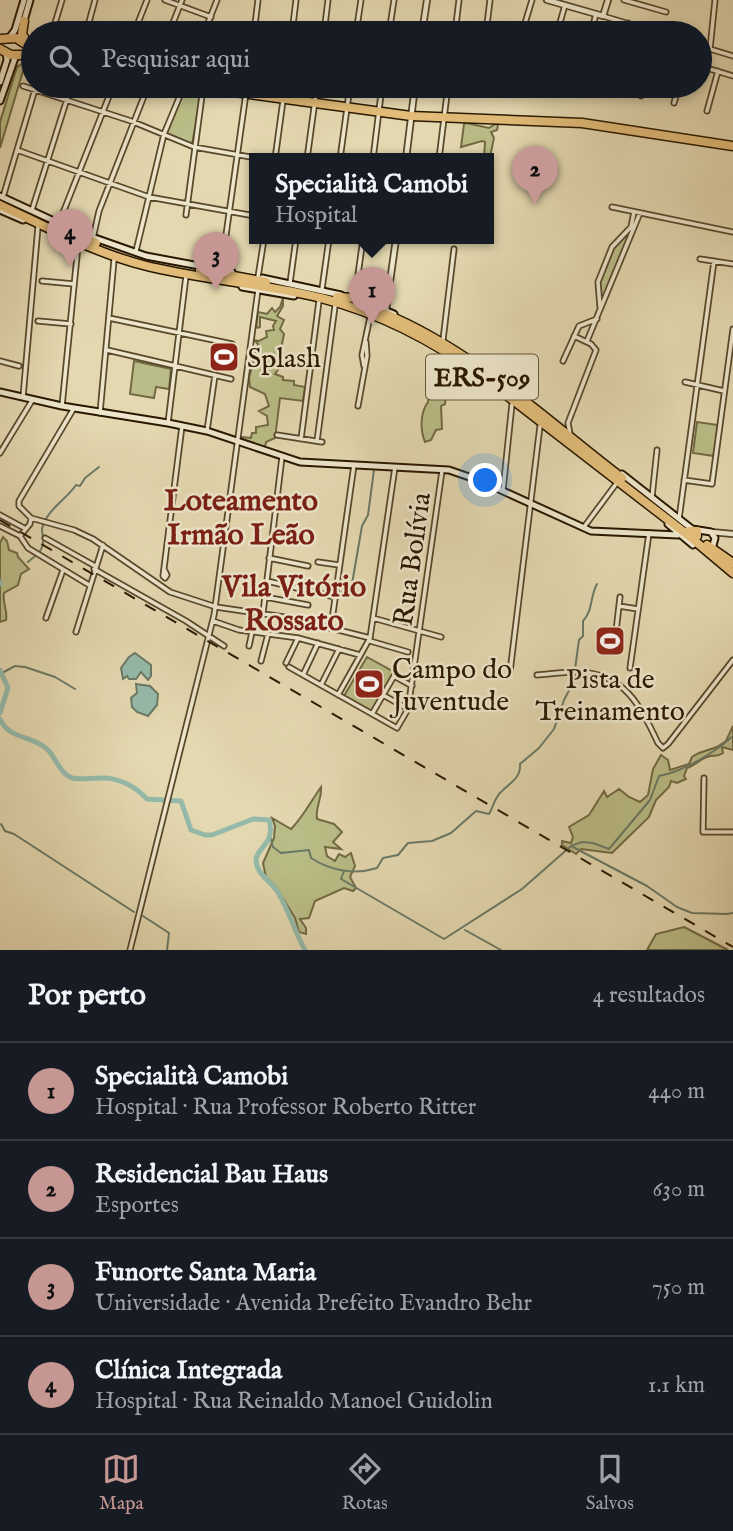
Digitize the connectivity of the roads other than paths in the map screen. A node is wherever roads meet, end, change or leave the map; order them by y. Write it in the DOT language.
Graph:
graph roads {
  1 [pos="24,0"];
  2 [pos="30,0"];
  3 [pos="62,0"];
  4 [pos="95,0"];
  5 [pos="146,0"];
  6 [pos="165,0"];
  7 [pos="182,0"];
  8 [pos="217,0"];
  9 [pos="258,0"];
  10 [pos="296,0"];
  11 [pos="328,0"];
  12 [pos="361,0"];
  13 [pos="394,0"];
  14 [pos="427,0"];
  15 [pos="459,0"];
  16 [pos="490,0"];
  17 [pos="532,0"];
  18 [pos="547,0"];
  19 [pos="608,0"];
  20 [pos="624,0"];
  21 [pos="715,0"];
  22 [pos="565,5"];
  23 [pos="180,6"];
  24 [pos="666,12"];
  25 [pos="597,14"];
  26 [pos="603,16"];
  27 [pos="211,17"];
  28 [pos="24,21"];
  29 [pos="56,21"];
  30 [pos="89,21"];
  31 [pos="138,21"];
  32 [pos="174,21"];
  33 [pos="209,21"];
  34 [pos="211,21"];
  35 [pos="255,21"];
  36 [pos="293,21"];
  37 [pos="325,21"];
  38 [pos="358,21"];
  39 [pos="391,21"];
  40 [pos="424,21"];
  41 [pos="456,21"];
  42 [pos="487,21"];
  43 [pos="526,21"];
  44 [pos="560,21"];
  45 [pos="595,21"];
  46 [pos="621,21"];
  47 [pos="21,29"];
  48 [pos="712,29"];
  49 [pos="5,38"];
  50 [pos="21,40"];
  51 [pos="3,50"];
  52 [pos="21,50"];
  53 [pos="712,50"];
  54 [pos="16,55"];
  55 [pos="21,55"];
  56 [pos="733,56"];
  57 [pos="712,69"];
  58 [pos="718,71"];
  59 [pos="733,76"];
  60 [pos="0,82"];
  61 [pos="712,93"];
  62 [pos="33,98"];
  63 [pos="108,98"];
  64 [pos="143,98"];
  65 [pos="179,98"];
  66 [pos="201,98"];
  67 [pos="245,98"];
  68 [pos="283,98"];
  69 [pos="316,98"];
  70 [pos="348,98"];
  71 [pos="381,98"];
  72 [pos="413,98"];
  73 [pos="446,98"];
  74 [pos="675,98"];
  75 [pos="711,98"];
  76 [pos="67,99"];
  77 [pos="0,102"];
  78 [pos="315,102"];
  79 [pos="674,103"];
  80 [pos="347,107"];
  81 [pos="379,111"];
  82 [pos="707,111"];
  83 [pos="103,112"];
  84 [pos="411,116"];
  85 [pos="443,118"];
  86 [pos="134,122"];
  87 [pos="164,134"];
  88 [pos="733,146"];
  89 [pos="194,147"];
  90 [pos="17,150"];
  91 [pos="276,153"];
  92 [pos="308,153"];
  93 [pos="341,153"];
  94 [pos="374,153"];
  95 [pos="407,153"];
  96 [pos="440,153"];
  97 [pos="238,156"];
  98 [pos="249,157"];
  99 [pos="48,159"];
  100 [pos="80,170"];
  101 [pos="110,182"];
  102 [pos="149,197"];
  103 [pos="0,203"];
  104 [pos="187,205"];
  105 [pos="612,207"];
  106 [pos="32,210"];
  107 [pos="634,212"];
  108 [pos="230,213"];
  109 [pos="640,213"];
  110 [pos="186,215"];
  111 [pos="249,215"];
  112 [pos="59,223"];
  113 [pos="38,227"];
  114 [pos="733,232"];
  115 [pos="76,235"];
  116 [pos="226,235"];
  117 [pos="93,238"];
  118 [pos="263,244"];
  119 [pos="295,244"];
  120 [pos="328,244"];
  121 [pos="362,244"];
  122 [pos="395,244"];
  123 [pos="78,246"];
  124 [pos="106,247"];
  125 [pos="454,249"];
  126 [pos="136,253"];
  127 [pos="700,259"];
  128 [pos="114,260"];
  129 [pos="713,261"];
  130 [pos="733,264"];
  131 [pos="150,266"];
  132 [pos="173,271"];
  133 [pos="199,271"];
  134 [pos="162,272"];
  135 [pos="258,277"];
  136 [pos="42,281"];
  137 [pos="290,283"];
  138 [pos="74,284"];
  139 [pos="243,284"];
  140 [pos="274,289"];
  141 [pos="258,290"];
  142 [pos="320,296"];
  143 [pos="336,301"];
  144 [pos="353,302"];
  145 [pos="601,309"];
  146 [pos="378,314"];
  147 [pos="109,317"];
  148 [pos="597,318"];
  149 [pos="37,321"];
  150 [pos="411,323"];
  151 [pos="71,324"];
  152 [pos="733,329"];
  153 [pos="179,333"];
  154 [pos="428,334"];
  155 [pos="574,336"];
  156 [pos="443,340"];
  157 [pos="587,341"];
  158 [pos="232,344"];
  159 [pos="106,350"];
  160 [pos="467,358"];
  161 [pos="456,359"];
  162 [pos="0,361"];
  163 [pos="562,361"];
  164 [pos="19,366"];
  165 [pos="175,366"];
  166 [pos="215,375"];
  167 [pos="231,379"];
  168 [pos="685,382"];
  169 [pos="697,385"];
  170 [pos="505,387"];
  171 [pos="724,391"];
  172 [pos="0,392"];
  173 [pos="23,397"];
  174 [pos="523,398"];
  175 [pos="33,399"];
  176 [pos="512,404"];
  177 [pos="62,406"];
  178 [pos="358,406"];
  179 [pos="74,408"];
  180 [pos="100,413"];
  181 [pos="168,422"];
  182 [pos="568,423"];
  183 [pos="559,425"];
  184 [pos="182,426"];
  185 [pos="540,426"];
  186 [pos="207,431"];
  187 [pos="570,434"];
  188 [pos="277,435"];
  189 [pos="301,439"];
  190 [pos="317,441"];
  191 [pos="239,442"];
  192 [pos="323,442"];
  193 [pos="657,450"];
  194 [pos="0,453"];
  195 [pos="583,455"];
  196 [pos="282,457"];
  197 [pos="598,457"];
  198 [pos="354,465"];
  199 [pos="395,467"];
  200 [pos="442,468"];
  201 [pos="605,472"];
  202 [pos="625,477"];
  203 [pos="684,480"];
  204 [pos="616,484"];
  205 [pos="632,489"];
  206 [pos="503,490"];
  207 [pos="652,498"];
  208 [pos="532,504"];
  209 [pos="0,515"];
  210 [pos="31,518"];
  211 [pos="677,524"];
  212 [pos="0,526"];
  213 [pos="583,528"];
  214 [pos="26,529"];
  215 [pos="650,533"];
  216 [pos="691,534"];
  217 [pos="733,534"];
  218 [pos="20,536"];
  219 [pos="45,538"];
  220 [pos="714,542"];
  221 [pos="103,545"];
  222 [pos="270,558"];
  223 [pos="317,562"];
  224 [pos="730,563"];
  225 [pos="339,565"];
  226 [pos="308,566"];
  227 [pos="94,567"];
  228 [pos="164,569"];
  229 [pos="63,570"];
  230 [pos="733,573"];
  231 [pos="267,581"];
  232 [pos="89,585"];
  233 [pos="265,597"];
  234 [pos="335,597"];
  235 [pos="620,597"];
  236 [pos="308,605"];
  237 [pos="618,606"];
  238 [pos="216,607"];
  239 [pos="638,609"];
  240 [pos="263,613"];
  241 [pos="333,613"];
  242 [pos="46,618"];
  243 [pos="373,618"];
  244 [pos="213,621"];
  245 [pos="76,632"];
  246 [pos="253,632"];
  247 [pos="421,632"];
  248 [pos="268,634"];
  249 [pos="441,637"];
  250 [pos="298,638"];
  251 [pos="208,639"];
  252 [pos="370,639"];
  253 [pos="611,642"];
  254 [pos="318,643"];
  255 [pos="224,646"];
  256 [pos="249,646"];
  257 [pos="340,649"];
  258 [pos="408,652"];
  259 [pos="360,654"];
  260 [pos="733,660"];
  261 [pos="261,661"];
  262 [pos="630,667"];
  263 [pos="510,672"];
  264 [pos="303,674"];
  265 [pos="537,675"];
  266 [pos="321,685"];
  267 [pos="412,686"];
  268 [pos="338,695"];
  269 [pos="383,695"];
  270 [pos="408,709"];
  271 [pos="372,714"];
  272 [pos="704,778"];
  273 [pos="733,832"];
  274 [pos="130,950"];
  1 -- 49 [label="main road"];
  2 -- 28 [label="main road"];
  3 -- 29 [label="street"];
  4 -- 30 [label="street"];
  5 -- 31 [label="street"];
  6 -- 23 [label="street"];
  7 -- 23 [label="street"];
  8 -- 27 [label="street"];
  9 -- 35 [label="street"];
  10 -- 36 [label="street"];
  11 -- 37 [label="street"];
  12 -- 38 [label="street"];
  13 -- 39 [label="street"];
  14 -- 40 [label="street"];
  15 -- 41 [label="street"];
  16 -- 42 [label="street"];
  17 -- 43 [label="street"];
  18 -- 22 [label="street"];
  19 -- 26 [label="street"];
  20 -- 24 [label="street"];
  21 -- 48 [label="street"];
  22 -- 25 [label="street"];
  22 -- 44 [label="street"];
  23 -- 27 [label="street"];
  23 -- 32 [label="street"];
  25 -- 26 [label="street"];
  25 -- 45 [label="street"];
  26 -- 46 [label="street"];
  27 -- 33 [label="street"];
  27 -- 34 [label="street"];
  47 -- 50 [label="main road"];
  49 -- 50 [label="highway"];
  49 -- 51 [label="highway"];
  51 -- 54 [label="highway"];
  51 -- 60 [label="main road"];
  52 -- 54 [label="highway"];
  53 -- 56 [label="street"];
  54 -- 55 [label="highway"];
  54 -- 77 [label="main road"];
  57 -- 58 [label="street"];
  58 -- 59 [label="street"];
  58 -- 61 [label="street"];
  62 -- 90 [label="street"];
  63 -- 83 [label="street"];
  64 -- 86 [label="street"];
  65 -- 87 [label="street"];
  66 -- 89 [label="street"];
  67 -- 97 [label="street"];
  68 -- 78 [label="highway"];
  68 -- 91 [label="street"];
  69 -- 78 [label="street"];
  70 -- 80 [label="street"];
  71 -- 81 [label="street"];
  72 -- 84 [label="street"];
  73 -- 85 [label="street"];
  74 -- 79 [label="street"];
  75 -- 82 [label="street"];
  76 -- 83 [label="street"];
  76 -- 99 [label="street"];
  78 -- 80 [label="highway"];
  78 -- 92 [label="street"];
  80 -- 81 [label="highway"];
  80 -- 93 [label="street"];
  81 -- 84 [label="highway"];
  81 -- 94 [label="street"];
  83 -- 86 [label="street"];
  83 -- 100 [label="street"];
  84 -- 85 [label="highway"];
  84 -- 95 [label="street"];
  85 -- 88 [label="highway"];
  85 -- 96 [label="street"];
  86 -- 87 [label="street"];
  86 -- 101 [label="street"];
  87 -- 89 [label="street"];
  87 -- 102 [label="street"];
  89 -- 97 [label="street"];
  89 -- 104 [label="street"];
  90 -- 99 [label="street"];
  90 -- 103 [label="street"];
  97 -- 98 [label="street"];
  97 -- 108 [label="street"];
  99 -- 100 [label="street"];
  99 -- 106 [label="street"];
  100 -- 101 [label="street"];
  100 -- 112 [label="street"];
  101 -- 102 [label="street"];
  101 -- 117 [label="street"];
  102 -- 104 [label="street"];
  102 -- 126 [label="street"];
  103 -- 106 [label="main road, ERS-509"];
  103 -- 113 [label="main road, ERS-509"];
  103 -- 115 [label="highway, ERS-509"];
  103 -- 131 [label="highway, ERS-509"];
  104 -- 108 [label="street"];
  104 -- 110 [label="street"];
  105 -- 107 [label="street"];
  106 -- 112 [label="main road, ERS-509"];
  107 -- 109 [label="street"];
  107 -- 145 [label="street"];
  108 -- 111 [label="street"];
  108 -- 116 [label="street"];
  109 -- 114 [label="street"];
  109 -- 145 [label="street"];
  112 -- 117 [label="main road, ERS-509"];
  113 -- 123 [label="main road, ERS-509"];
  113 -- 173 [label="street"];
  115 -- 117 [label="highway, ERS-509"];
  115 -- 124 [label="highway, ERS-509"];
  117 -- 124 [label="highway, ERS-509"];
  117 -- 126 [label="main road, ERS-509"];
  118 -- 135 [label="street"];
  119 -- 137 [label="street"];
  120 -- 142 [label="street"];
  121 -- 144 [label="street"];
  122 -- 146 [label="street"];
  123 -- 128 [label="main road, ERS-509"];
  123 -- 138 [label="street"];
  124 -- 133 [label="highway, ERS-509"];
  125 -- 156 [label="street"];
  126 -- 133 [label="main road, ERS-509"];
  127 -- 129 [label="street"];
  128 -- 134 [label="main road, ERS-509"];
  128 -- 147 [label="street"];
  129 -- 130 [label="street"];
  129 -- 169 [label="street"];
  131 -- 132 [label="highway, ERS-509"];
  131 -- 134 [label="highway, ERS-509"];
  132 -- 133 [label="highway, ERS-509"];
  132 -- 134 [label="highway, ERS-509"];
  133 -- 134 [label="main road, ERS-509"];
  133 -- 135 [label="main road, ERS-509"];
  133 -- 139 [label="highway, ERS-509"];
  133 -- 141 [label="main road, ERS-509"];
  133 -- 143 [label="highway, ERS-509"];
  133 -- 153 [label="street"];
  135 -- 137 [label="main road, ERS-509"];
  136 -- 138 [label="street"];
  137 -- 142 [label="main road, ERS-509"];
  138 -- 151 [label="street"];
  139 -- 140 [label="highway, ERS-509"];
  139 -- 141 [label="highway, ERS-509"];
  140 -- 141 [label="highway, ERS-509"];
  140 -- 142 [label="highway, ERS-509"];
  141 -- 142 [label="main road, ERS-509"];
  141 -- 191 [label="street"];
  142 -- 143 [label="highway, ERS-509"];
  142 -- 144 [label="highway, ERS-509"];
  142 -- 189 [label="street"];
  143 -- 144 [label="highway, ERS-509"];
  143 -- 146 [label="highway, ERS-509"];
  143 -- 146 [label="main road, ERS-509"];
  143 -- 190 [label="street"];
  144 -- 146 [label="highway, ERS-509"];
  145 -- 148 [label="street"];
  146 -- 150 [label="main road, ERS-509"];
  146 -- 154 [label="highway, ERS-509"];
  146 -- 161 [label="highway, ERS-509"];
  146 -- 178 [label="street"];
  147 -- 153 [label="street"];
  147 -- 159 [label="street"];
  148 -- 155 [label="street"];
  148 -- 157 [label="street"];
  149 -- 151 [label="street"];
  150 -- 154 [label="highway, ERS-509"];
  150 -- 156 [label="main road, ERS-509"];
  151 -- 177 [label="street"];
  152 -- 171 [label="street"];
  153 -- 158 [label="street"];
  153 -- 165 [label="street"];
  154 -- 160 [label="highway, ERS-509"];
  155 -- 157 [label="street"];
  155 -- 163 [label="street"];
  156 -- 174 [label="main road, ERS-509"];
  157 -- 182 [label="street"];
  159 -- 165 [label="street"];
  159 -- 180 [label="street"];
  160 -- 161 [label="highway, ERS-509"];
  160 -- 170 [label="highway, ERS-509"];
  161 -- 176 [label="main road, ERS-509"];
  161 -- 195 [label="highway, ERS-509"];
  162 -- 164 [label="street"];
  165 -- 166 [label="street"];
  165 -- 181 [label="street"];
  166 -- 167 [label="street"];
  166 -- 186 [label="street"];
  168 -- 169 [label="street"];
  169 -- 171 [label="street"];
  169 -- 203 [label="street"];
  170 -- 174 [label="highway, ERS-509"];
  170 -- 197 [label="highway, ERS-509"];
  171 -- 203 [label="street"];
  172 -- 173 [label="main road"];
  173 -- 175 [label="main road"];
  174 -- 183 [label="main road, ERS-509"];
  175 -- 177 [label="main road"];
  175 -- 194 [label="street"];
  176 -- 185 [label="main road, ERS-509"];
  176 -- 206 [label="street"];
  177 -- 179 [label="main road"];
  179 -- 180 [label="main road"];
  179 -- 210 [label="street"];
  180 -- 181 [label="main road"];
  181 -- 184 [label="main road"];
  182 -- 183 [label="street"];
  182 -- 187 [label="street"];
  183 -- 187 [label="main road, ERS-509"];
  184 -- 186 [label="main road"];
  184 -- 228 [label="street"];
  185 -- 204 [label="main road, ERS-509"];
  185 -- 208 [label="street"];
  186 -- 191 [label="main road"];
  187 -- 197 [label="main road, ERS-509"];
  188 -- 189 [label="street"];
  189 -- 190 [label="street"];
  190 -- 192 [label="street"];
  191 -- 196 [label="main road"];
  191 -- 238 [label="street"];
  193 -- 207 [label="street"];
  195 -- 197 [label="highway, ERS-509"];
  195 -- 201 [label="highway, ERS-509"];
  196 -- 198 [label="main road"];
  196 -- 222 [label="street"];
  197 -- 202 [label="main road, ERS-509"];
  197 -- 205 [label="highway, ERS-509"];
  198 -- 199 [label="main road"];
  198 -- 225 [label="street"];
  199 -- 200 [label="main road"];
  199 -- 243 [label="street"];
  200 -- 206 [label="main road"];
  200 -- 247 [label="street, Rua Bolívia"];
  201 -- 204 [label="highway, ERS-509"];
  201 -- 205 [label="highway, ERS-509"];
  202 -- 205 [label="highway, ERS-509"];
  202 -- 207 [label="main road, ERS-509"];
  203 -- 211 [label="street"];
  204 -- 205 [label="highway, ERS-509"];
  204 -- 211 [label="main road, ERS-509"];
  204 -- 213 [label="street"];
  205 -- 211 [label="highway, ERS-509"];
  206 -- 208 [label="main road"];
  207 -- 211 [label="main road, ERS-509"];
  208 -- 213 [label="main road"];
  208 -- 263 [label="street"];
  209 -- 214 [label="street"];
  210 -- 214 [label="street"];
  210 -- 221 [label="street"];
  211 -- 215 [label="main road"];
  211 -- 216 [label="highway, ERS-509"];
  212 -- 218 [label="street"];
  213 -- 215 [label="main road"];
  214 -- 218 [label="street"];
  215 -- 216 [label="main road"];
  215 -- 239 [label="street"];
  216 -- 220 [label="highway, ERS-509"];
  216 -- 220 [label="main road, ERS-509"];
  216 -- 224 [label="main road, ERS-509"];
  217 -- 220 [label="street"];
  218 -- 229 [label="street"];
  219 -- 227 [label="street"];
  220 -- 224 [label="highway, ERS-509"];
  221 -- 227 [label="street"];
  221 -- 238 [label="street"];
  222 -- 226 [label="street"];
  222 -- 231 [label="street"];
  223 -- 225 [label="street"];
  224 -- 230 [label="highway, ERS-509"];
  225 -- 234 [label="street"];
  227 -- 232 [label="street"];
  227 -- 251 [label="street"];
  229 -- 232 [label="street"];
  229 -- 242 [label="street"];
  231 -- 233 [label="street"];
  231 -- 234 [label="street"];
  232 -- 245 [label="street"];
  233 -- 236 [label="street"];
  233 -- 240 [label="street"];
  234 -- 241 [label="street"];
  235 -- 237 [label="street"];
  237 -- 239 [label="street"];
  237 -- 253 [label="street"];
  238 -- 240 [label="street"];
  238 -- 244 [label="street"];
  239 -- 262 [label="street"];
  240 -- 252 [label="street"];
  243 -- 247 [label="street"];
  243 -- 252 [label="street"];
  244 -- 246 [label="street"];
  244 -- 251 [label="street"];
  246 -- 248 [label="street"];
  246 -- 256 [label="street"];
  247 -- 249 [label="street"];
  247 -- 267 [label="street, Rua Bolívia"];
  248 -- 250 [label="street"];
  248 -- 261 [label="street"];
  250 -- 254 [label="street"];
  250 -- 264 [label="street"];
  251 -- 255 [label="street"];
  251 -- 274 [label="street"];
  252 -- 258 [label="street"];
  252 -- 259 [label="street"];
  254 -- 257 [label="street"];
  254 -- 264 [label="street"];
  257 -- 259 [label="street"];
  257 -- 266 [label="street"];
  259 -- 268 [label="street"];
  260 -- 265 [label="street"];
  264 -- 266 [label="street"];
  266 -- 268 [label="street"];
  267 -- 269 [label="street"];
  267 -- 270 [label="street, Rua Bolívia"];
  268 -- 271 [label="street"];
  269 -- 270 [label="street"];
  269 -- 271 [label="street"];
  270 -- 271 [label="street"];
  272 -- 273 [label="street"];
}
